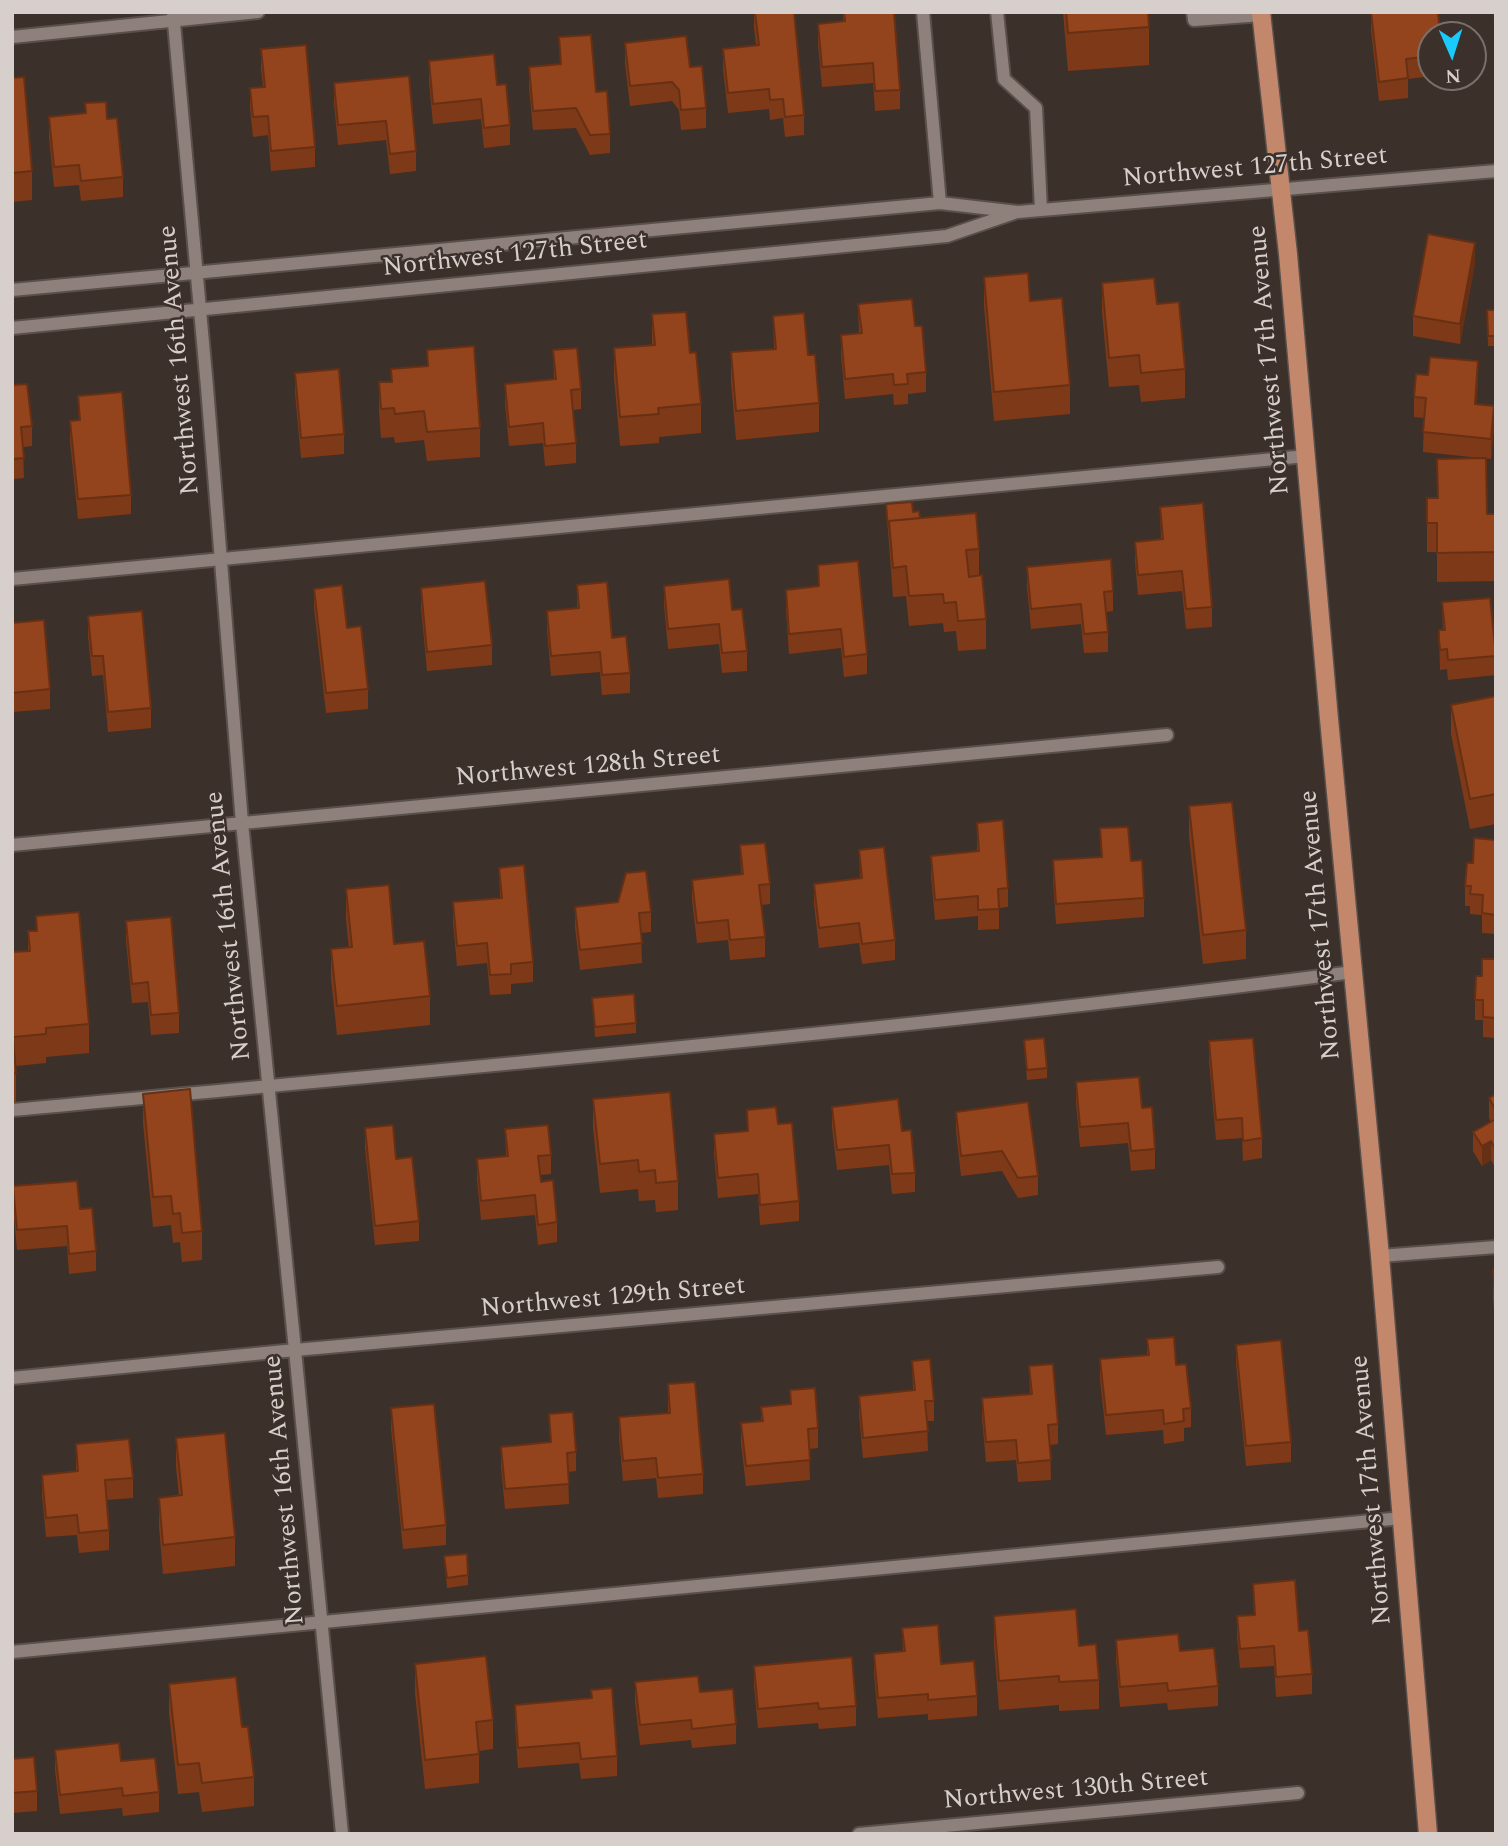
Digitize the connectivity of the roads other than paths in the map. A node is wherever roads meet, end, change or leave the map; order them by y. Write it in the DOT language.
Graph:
graph roads {
  1 [pos="258,12"];
  2 [pos="923,12"];
  3 [pos="997,12"];
  4 [pos="1193,12"];
  5 [pos="1261,13"];
  6 [pos="174,16"];
  7 [pos="12,37"];
  8 [pos="1496,171"];
  9 [pos="1282,190"];
  10 [pos="940,203"];
  11 [pos="1041,210"];
  12 [pos="1018,212"];
  13 [pos="197,273"];
  14 [pos="12,290"];
  15 [pos="200,310"];
  16 [pos="12,328"];
  17 [pos="1306,456"];
  18 [pos="221,559"];
  19 [pos="12,579"];
  20 [pos="1167,735"];
  21 [pos="242,823"];
  22 [pos="12,845"];
  23 [pos="1353,972"];
  24 [pos="269,1086"];
  25 [pos="12,1110"];
  26 [pos="1496,1247"];
  27 [pos="1380,1256"];
  28 [pos="1217,1267"];
  29 [pos="295,1350"];
  30 [pos="12,1378"];
  31 [pos="1402,1518"];
  32 [pos="321,1622"];
  33 [pos="12,1652"];
  34 [pos="1298,1793"];
  35 [pos="341,1834"];
  36 [pos="859,1834"];
  37 [pos="1428,1834"];
  1 -- 6 [label="street"];
  2 -- 10 [label="street"];
  3 -- 11 [label="street"];
  4 -- 5 [label="street"];
  5 -- 9 [label="main road, Northwest 17th Avenue"];
  6 -- 7 [label="street"];
  6 -- 13 [label="street, Northwest 16th Avenue"];
  8 -- 9 [label="street, Northwest 127th Street"];
  9 -- 11 [label="street, Northwest 127th Street"];
  9 -- 17 [label="main road, Northwest 17th Avenue"];
  10 -- 12 [label="street, Northwest 127th Street"];
  10 -- 13 [label="street, Northwest 127th Street"];
  11 -- 12 [label="street, Northwest 127th Street"];
  12 -- 15 [label="street, Northwest 127th Street"];
  13 -- 14 [label="street, Northwest 127th Street"];
  13 -- 15 [label="street, Northwest 16th Avenue"];
  15 -- 16 [label="street, Northwest 127th Street"];
  15 -- 18 [label="street, Northwest 16th Avenue"];
  17 -- 18 [label="street"];
  17 -- 23 [label="main road, Northwest 17th Avenue"];
  18 -- 19 [label="street"];
  18 -- 21 [label="street, Northwest 16th Avenue"];
  20 -- 21 [label="street, Northwest 128th Street"];
  21 -- 22 [label="street, Northwest 128th Street"];
  21 -- 24 [label="street, Northwest 16th Avenue"];
  23 -- 24 [label="street"];
  23 -- 27 [label="main road, Northwest 17th Avenue"];
  24 -- 25 [label="street"];
  24 -- 29 [label="street, Northwest 16th Avenue"];
  26 -- 27 [label="street"];
  27 -- 31 [label="main road, Northwest 17th Avenue"];
  28 -- 29 [label="street, Northwest 129th Street"];
  29 -- 30 [label="street, Northwest 129th Street"];
  29 -- 32 [label="street, Northwest 16th Avenue"];
  31 -- 32 [label="street"];
  31 -- 37 [label="main road, Northwest 17th Avenue"];
  32 -- 33 [label="street"];
  32 -- 35 [label="street, Northwest 16th Avenue"];
  34 -- 36 [label="street, Northwest 130th Street"];
}
